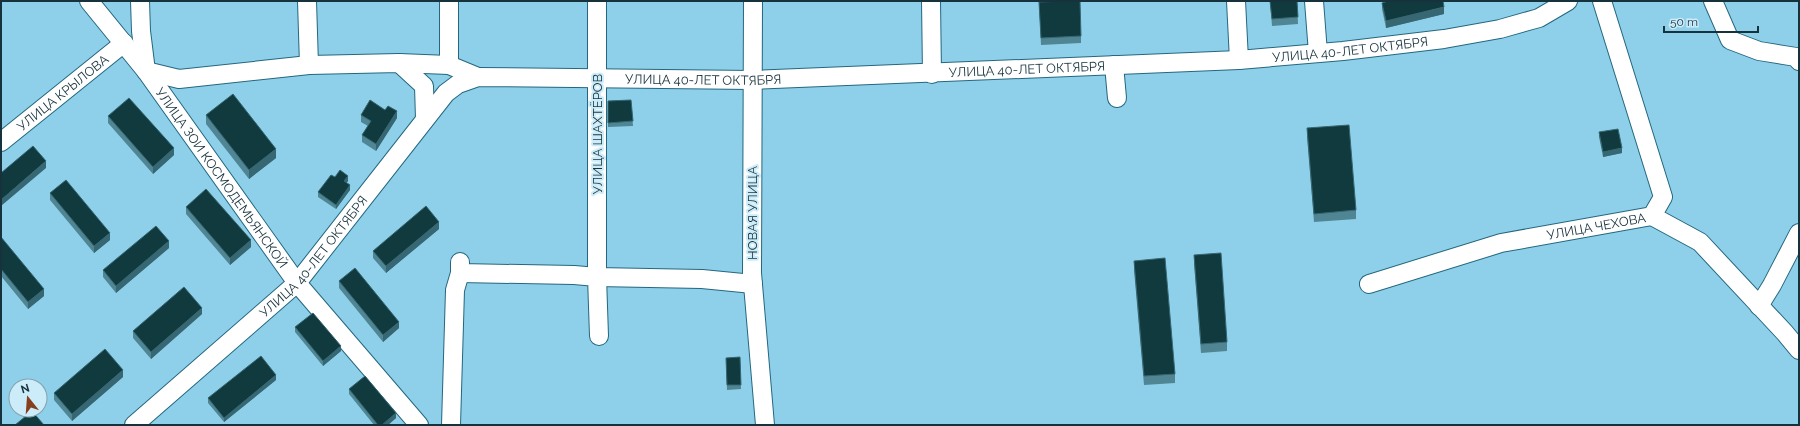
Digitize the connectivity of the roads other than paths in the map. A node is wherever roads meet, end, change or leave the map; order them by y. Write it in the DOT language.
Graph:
graph roads {
  1 [pos="89,1"];
  2 [pos="140,1"];
  3 [pos="307,1"];
  4 [pos="449,1"];
  5 [pos="597,1"];
  6 [pos="753,1"];
  7 [pos="931,1"];
  8 [pos="1236,1"];
  9 [pos="1314,1"];
  10 [pos="1568,1"];
  11 [pos="1602,1"];
  12 [pos="1713,1"];
  13 [pos="124,43"];
  14 [pos="1318,53"];
  15 [pos="1798,58"];
  16 [pos="1239,60"];
  17 [pos="399,63"];
  18 [pos="309,65"];
  19 [pos="449,65"];
  20 [pos="1114,65"];
  21 [pos="146,71"];
  22 [pos="932,74"];
  23 [pos="478,77"];
  24 [pos="596,77"];
  25 [pos="752,80"];
  26 [pos="1117,98"];
  27 [pos="424,119"];
  28 [pos="1,142"];
  29 [pos="1652,216"];
  30 [pos="1799,233"];
  31 [pos="597,272"];
  32 [pos="297,283"];
  33 [pos="753,284"];
  34 [pos="1369,284"];
  35 [pos="1760,306"];
  36 [pos="599,336"];
  37 [pos="1799,350"];
  38 [pos="134,425"];
  39 [pos="419,425"];
  40 [pos="451,425"];
  41 [pos="765,425"];
  1 -- 13 [label="street, УЛИЦА ЗОИ КОСМОДЕМЬЯНСКОЙ"];
  2 -- 21 [label="street"];
  3 -- 18 [label="street"];
  4 -- 19 [label="street"];
  5 -- 24 [label="street, УЛИЦА ШАХТЁРОВ"];
  6 -- 25 [label="street, НОВАЯ УЛИЦА"];
  7 -- 22 [label="street"];
  8 -- 16 [label="street"];
  9 -- 14 [label="street"];
  10 -- 14 [label="street, УЛИЦА 40-ЛЕТ ОКТЯБРЯ"];
  11 -- 29 [label="street, УЛИЦА ЧЕХОВА"];
  12 -- 15 [label="street"];
  13 -- 21 [label="street, УЛИЦА ЗОИ КОСМОДЕМЬЯНСКОЙ"];
  13 -- 28 [label="street, УЛИЦА КРЫЛОВА"];
  14 -- 16 [label="street, УЛИЦА 40-ЛЕТ ОКТЯБРЯ"];
  16 -- 20 [label="street, УЛИЦА 40-ЛЕТ ОКТЯБРЯ"];
  17 -- 18 [label="street, УЛИЦА 40-ЛЕТ ОКТЯБРЯ"];
  17 -- 19 [label="street, УЛИЦА 40-ЛЕТ ОКТЯБРЯ"];
  17 -- 27 [label="street"];
  18 -- 21 [label="street, УЛИЦА 40-ЛЕТ ОКТЯБРЯ"];
  19 -- 23 [label="street, УЛИЦА 40-ЛЕТ ОКТЯБРЯ"];
  20 -- 22 [label="street, УЛИЦА 40-ЛЕТ ОКТЯБРЯ"];
  20 -- 26 [label="street"];
  21 -- 32 [label="street, УЛИЦА ЗОИ КОСМОДЕМЬЯНСКОЙ"];
  22 -- 25 [label="street, УЛИЦА 40-ЛЕТ ОКТЯБРЯ"];
  23 -- 24 [label="street, УЛИЦА 40-ЛЕТ ОКТЯБРЯ"];
  23 -- 27 [label="street, УЛИЦА 40-ЛЕТ ОКТЯБРЯ"];
  24 -- 25 [label="street, УЛИЦА 40-ЛЕТ ОКТЯБРЯ"];
  24 -- 31 [label="street, УЛИЦА ШАХТЁРОВ"];
  25 -- 33 [label="street, НОВАЯ УЛИЦА"];
  27 -- 32 [label="street, УЛИЦА 40-ЛЕТ ОКТЯБРЯ"];
  29 -- 34 [label="street, УЛИЦА ЧЕХОВА"];
  29 -- 35 [label="street"];
  30 -- 35 [label="street"];
  31 -- 33 [label="street"];
  31 -- 36 [label="street, УЛИЦА ШАХТЁРОВ"];
  31 -- 40 [label="street"];
  32 -- 38 [label="street, УЛИЦА 40-ЛЕТ ОКТЯБРЯ"];
  32 -- 39 [label="street, УЛИЦА ЗОИ КОСМОДЕМЬЯНСКОЙ"];
  33 -- 41 [label="street, НОВАЯ УЛИЦА"];
  35 -- 37 [label="street"];
}
